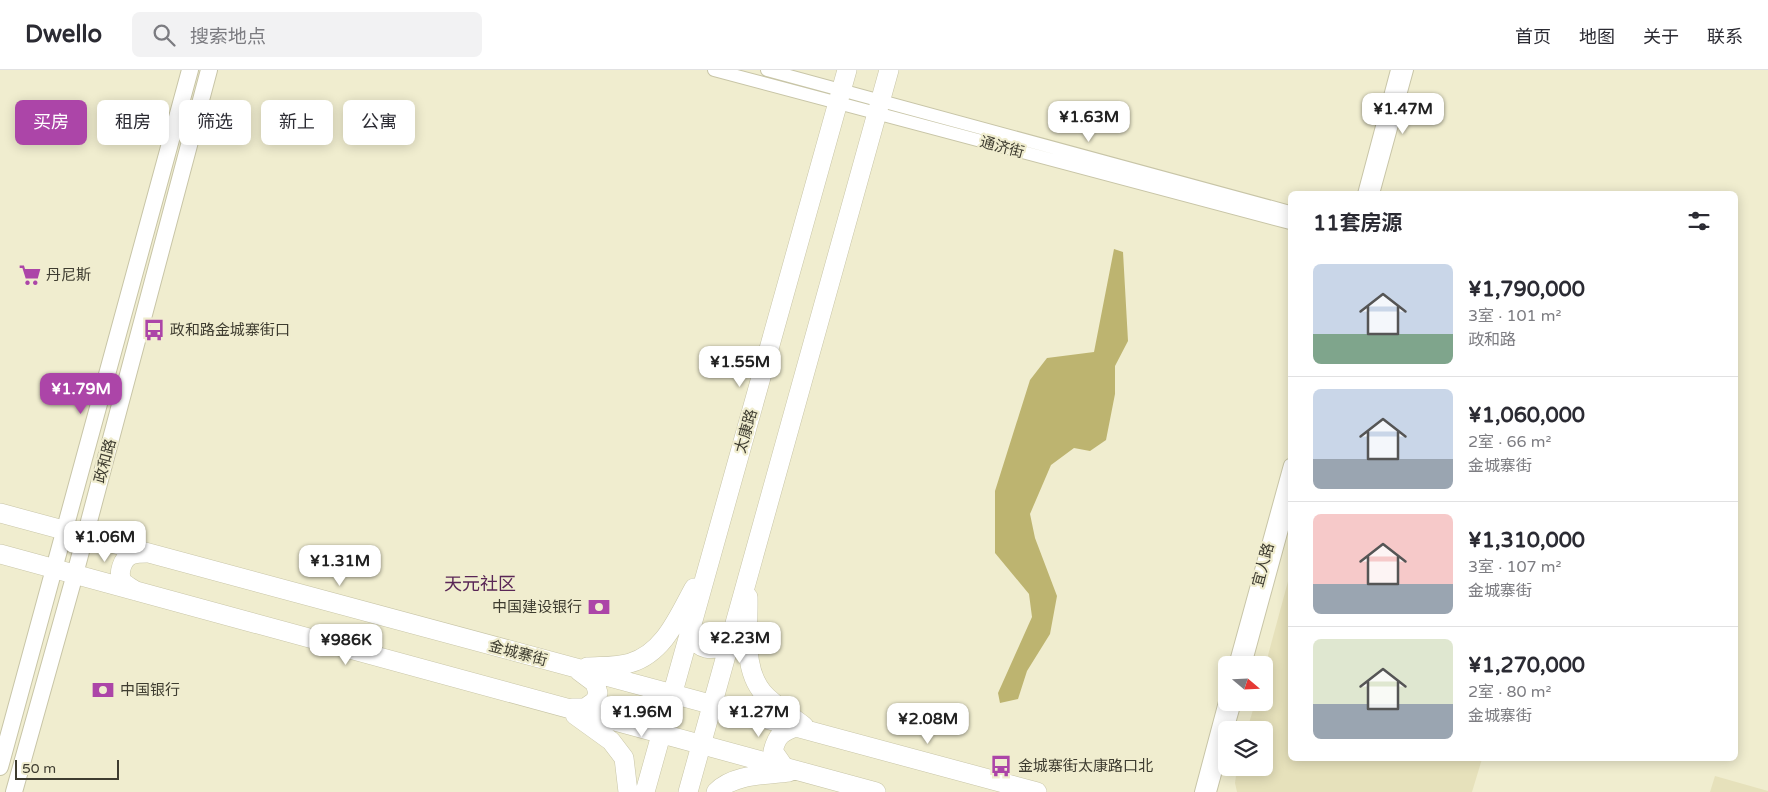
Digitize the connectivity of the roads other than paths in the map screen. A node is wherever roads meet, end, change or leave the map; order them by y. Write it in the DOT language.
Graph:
graph roads {
  1 [pos="190,70"];
  2 [pos="209,70"];
  3 [pos="714,70"];
  4 [pos="767,70"];
  5 [pos="847,70"];
  6 [pos="889,70"];
  7 [pos="1397,70"];
  8 [pos="1407,70"];
  9 [pos="839,97"];
  10 [pos="879,108"];
  11 [pos="1365,191"];
  12 [pos="1374,191"];
  13 [pos="1288,211"];
  14 [pos="1288,222"];
  15 [pos="1288,472"];
  16 [pos="1288,507"];
  17 [pos="0,512"];
  18 [pos="66,530"];
  19 [pos="86,536"];
  20 [pos="148,553"];
  21 [pos="0,554"];
  22 [pos="709,561"];
  23 [pos="55,569"];
  24 [pos="76,574"];
  25 [pos="748,576"];
  26 [pos="136,591"];
  27 [pos="689,634"];
  28 [pos="728,645"];
  29 [pos="1237,656"];
  30 [pos="1247,656"];
  31 [pos="576,669"];
  32 [pos="672,694"];
  33 [pos="712,704"];
  34 [pos="566,708"];
  35 [pos="1223,711"];
  36 [pos="804,729"];
  37 [pos="661,734"];
  38 [pos="701,744"];
  39 [pos="1218,763"];
  40 [pos="0,767"];
  41 [pos="791,769"];
  42 [pos="14,792"];
  43 [pos="628,792"];
  44 [pos="645,792"];
  45 [pos="688,792"];
  46 [pos="716,792"];
  47 [pos="876,792"];
  48 [pos="1037,792"];
  49 [pos="1201,792"];
  50 [pos="1210,792"];
  1 -- 18 [label="street, 政和路"];
  2 -- 19 [label="street, 政和路"];
  3 -- 9 [label="street, 通济街"];
  4 -- 9 [label="street, 通济街"];
  5 -- 9 [label="main road, 太康路"];
  6 -- 10 [label="main road"];
  7 -- 11 [label="street"];
  8 -- 12 [label="street"];
  9 -- 10 [label="street, 通济街"];
  9 -- 22 [label="main road, 太康路"];
  10 -- 13 [label="street, 通济街"];
  10 -- 14 [label="street, 通济街"];
  10 -- 25 [label="main road"];
  15 -- 29 [label="street, 宜人路"];
  16 -- 30 [label="street, 宜人路"];
  17 -- 18 [label="main road, 金城寨街"];
  18 -- 19 [label="main road, 金城寨街"];
  18 -- 23 [label="street, 政和路"];
  19 -- 20 [label="main road, 金城寨街"];
  19 -- 24 [label="street, 政和路"];
  20 -- 26 [label="main road"];
  20 -- 31 [label="main road, 金城寨街"];
  21 -- 23 [label="main road"];
  22 -- 27 [label="main road, 太康路"];
  22 -- 31 [label="main road"];
  23 -- 24 [label="main road"];
  23 -- 40 [label="street, 政和路"];
  24 -- 26 [label="main road"];
  24 -- 42 [label="street, 政和路"];
  25 -- 28 [label="main road"];
  25 -- 36 [label="main road"];
  26 -- 34 [label="main road"];
  27 -- 28 [label="main road"];
  27 -- 32 [label="main road, 太康路"];
  28 -- 33 [label="main road"];
  31 -- 32 [label="main road, 金城寨街"];
  31 -- 34 [label="main road"];
  32 -- 33 [label="main road, 金城寨街"];
  32 -- 37 [label="main road, 太康路"];
  33 -- 36 [label="main road, 金城寨街"];
  33 -- 38 [label="main road"];
  34 -- 37 [label="main road"];
  34 -- 43 [label="main road"];
  35 -- 49 [label="street"];
  36 -- 41 [label="main road"];
  36 -- 48 [label="main road, 金城寨街"];
  37 -- 38 [label="main road"];
  37 -- 44 [label="main road, 太康路"];
  38 -- 41 [label="main road"];
  38 -- 45 [label="main road"];
  39 -- 50 [label="street"];
  41 -- 46 [label="main road"];
  41 -- 47 [label="main road"];
}
